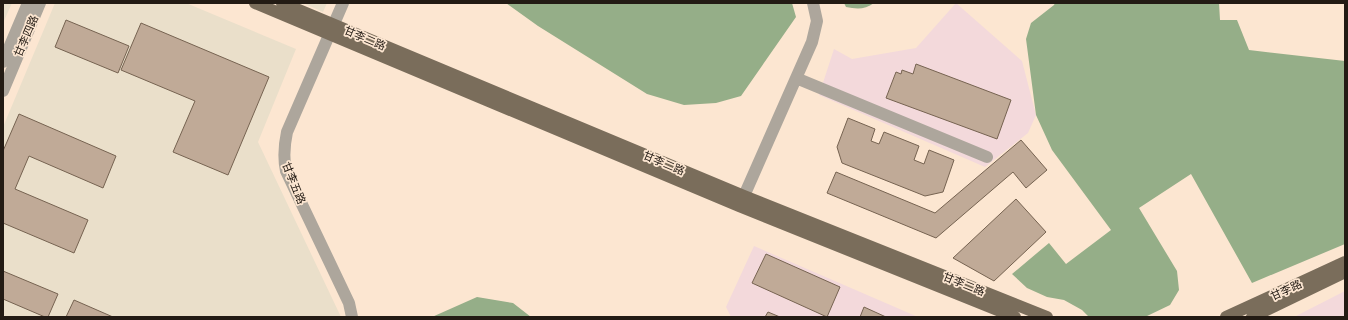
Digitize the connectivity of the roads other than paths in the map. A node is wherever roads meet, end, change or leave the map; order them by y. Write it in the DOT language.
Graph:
graph roads {
  1 [pos="28,3"];
  2 [pos="40,3"];
  3 [pos="255,3"];
  4 [pos="282,3"];
  5 [pos="343,3"];
  6 [pos="813,3"];
  7 [pos="332,30"];
  8 [pos="3,62"];
  9 [pos="796,78"];
  10 [pos="3,91"];
  11 [pos="987,157"];
  12 [pos="742,201"];
  13 [pos="1345,262"];
  14 [pos="1345,272"];
  15 [pos="352,317"];
  16 [pos="1015,317"];
  17 [pos="1047,317"];
  18 [pos="1226,317"];
  19 [pos="1252,317"];
  1 -- 8 [label="street, 甘李四路"];
  2 -- 10 [label="street, 甘李四路"];
  3 -- 7 [label="main road, 甘李二路"];
  4 -- 7 [label="main road, 甘李二路"];
  5 -- 7 [label="street, 甘李五路"];
  6 -- 9 [label="street"];
  7 -- 12 [label="main road, 甘李二路"];
  7 -- 15 [label="street, 甘李五路"];
  9 -- 11 [label="street"];
  9 -- 12 [label="street"];
  12 -- 16 [label="main road, 甘李二路"];
  12 -- 17 [label="main road, 甘李二路"];
  13 -- 18 [label="main road, 甘李路"];
  14 -- 19 [label="main road, 甘李路"];
}
